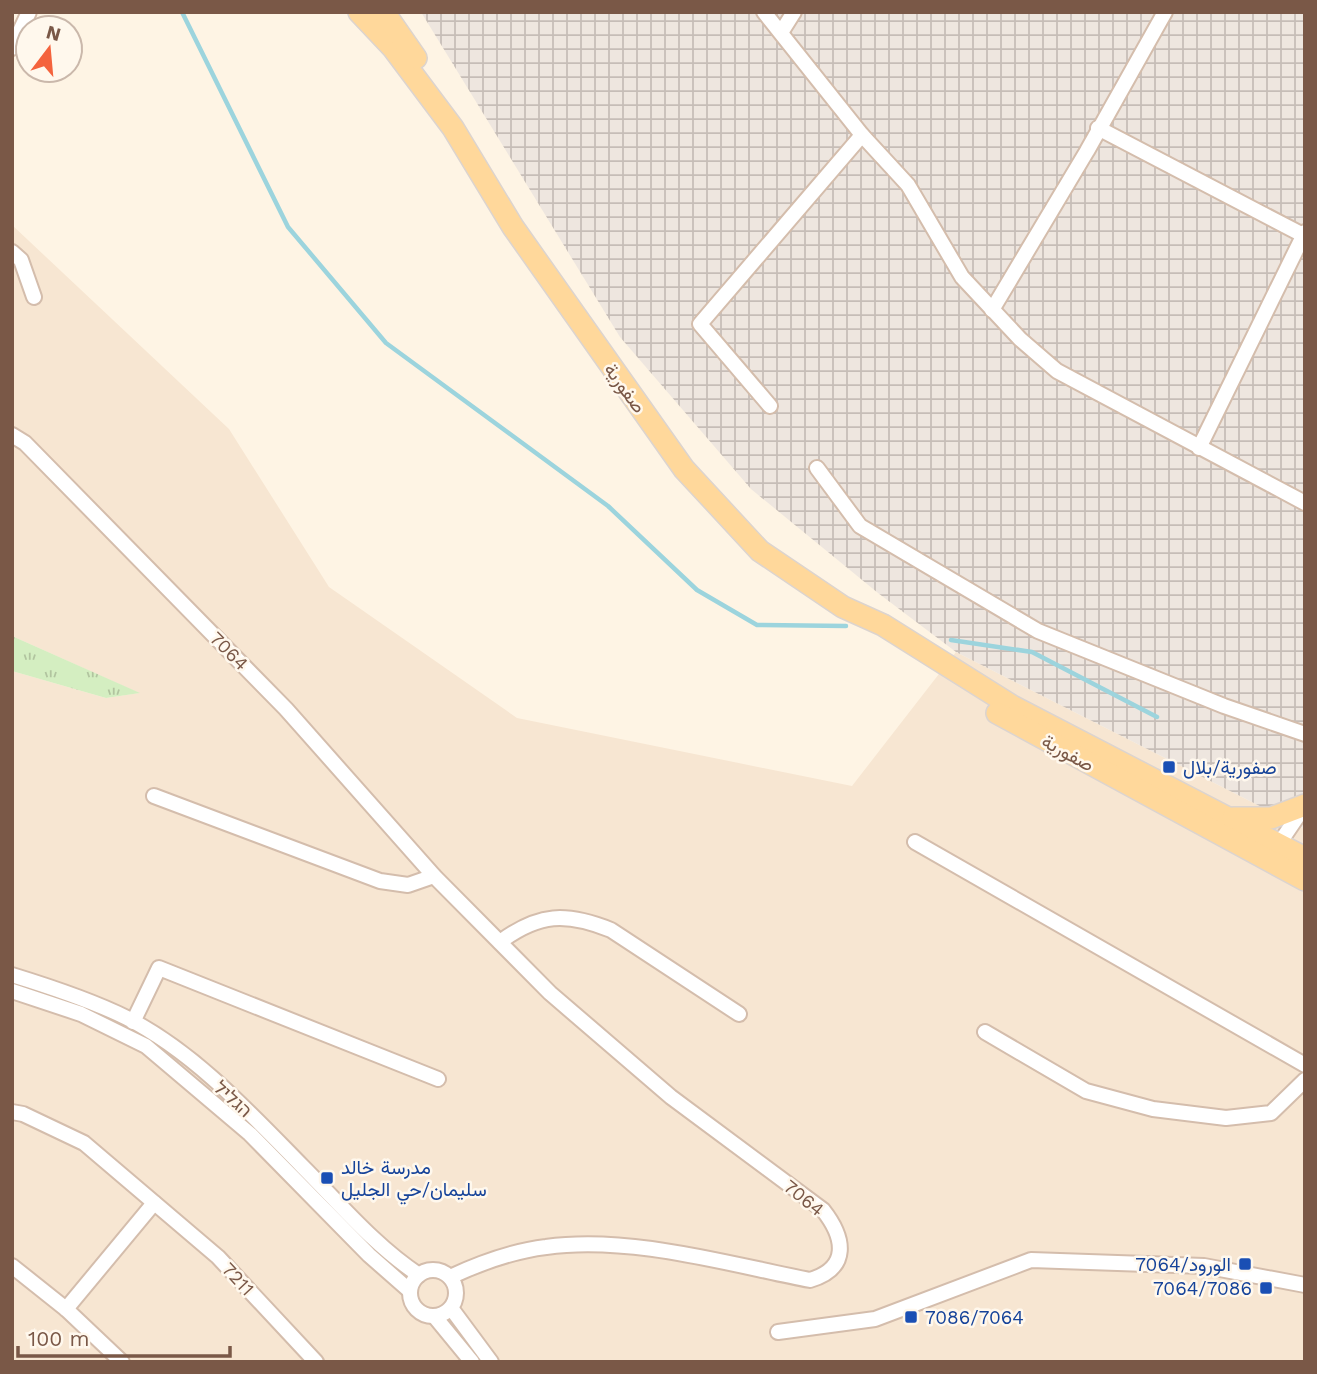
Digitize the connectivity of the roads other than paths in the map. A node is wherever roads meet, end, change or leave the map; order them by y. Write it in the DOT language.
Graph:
graph roads {
  1 [pos="29,12"];
  2 [pos="359,12"];
  3 [pos="384,12"];
  4 [pos="764,12"];
  5 [pos="794,12"];
  6 [pos="1165,12"];
  7 [pos="782,31"];
  8 [pos="12,48"];
  9 [pos="453,128"];
  10 [pos="1098,128"];
  11 [pos="862,135"];
  12 [pos="1304,234"];
  13 [pos="12,252"];
  14 [pos="34,297"];
  15 [pos="992,310"];
  16 [pos="770,406"];
  17 [pos="12,435"];
  18 [pos="1199,448"];
  19 [pos="817,468"];
  20 [pos="1305,503"];
  21 [pos="843,607"];
  22 [pos="1305,734"];
  23 [pos="154,796"];
  24 [pos="1305,805"];
  25 [pos="1305,813"];
  26 [pos="1228,818"];
  27 [pos="1305,829"];
  28 [pos="915,842"];
  29 [pos="1273,853"];
  30 [pos="1305,858"];
  31 [pos="434,876"];
  32 [pos="1305,880"];
  33 [pos="499,942"];
  34 [pos="12,975"];
  35 [pos="12,990"];
  36 [pos="739,1014"];
  37 [pos="133,1022"];
  38 [pos="985,1032"];
  39 [pos="1305,1065"];
  40 [pos="438,1079"];
  41 [pos="1305,1080"];
  42 [pos="12,1112"];
  43 [pos="154,1203"];
  44 [pos="12,1266"];
  45 [pos="419,1275"];
  46 [pos="450,1277"];
  47 [pos="1305,1285"];
  48 [pos="410,1291"];
  49 [pos="452,1308"];
  50 [pos="66,1309"];
  51 [pos="435,1317"];
  52 [pos="778,1332"];
  53 [pos="122,1362"];
  54 [pos="316,1362"];
  55 [pos="472,1362"];
  56 [pos="491,1362"];
  1 -- 8 [label="street"];
  2 -- 9 [label="main road"];
  3 -- 9 [label="main road"];
  4 -- 7 [label="street"];
  5 -- 7 [label="street"];
  6 -- 10 [label="street"];
  7 -- 11 [label="street"];
  9 -- 21 [label="main road, صفورية"];
  10 -- 12 [label="street"];
  10 -- 15 [label="street"];
  11 -- 15 [label="street"];
  11 -- 16 [label="street"];
  12 -- 18 [label="street"];
  13 -- 14 [label="street"];
  15 -- 18 [label="street"];
  17 -- 31 [label="street, 7064"];
  18 -- 20 [label="street"];
  19 -- 22 [label="street"];
  21 -- 26 [label="main road, صفورية"];
  21 -- 29 [label="main road, صفورية"];
  23 -- 31 [label="street"];
  24 -- 26 [label="main road"];
  24 -- 29 [label="street"];
  25 -- 27 [label="main road"];
  26 -- 29 [label="main road, صفورية"];
  28 -- 39 [label="street"];
  29 -- 30 [label="main road, صفورية"];
  29 -- 32 [label="main road, صفورية"];
  31 -- 33 [label="street, 7064"];
  33 -- 36 [label="street"];
  33 -- 46 [label="street, 7064"];
  34 -- 37 [label="street, הגליל"];
  35 -- 48 [label="street, הגליל"];
  37 -- 40 [label="street"];
  37 -- 45 [label="street, הגליל"];
  38 -- 41 [label="street"];
  42 -- 43 [label="street, 7211"];
  43 -- 50 [label="street"];
  43 -- 54 [label="street, 7211"];
  44 -- 50 [label="street"];
  45 -- 46 [label="street"];
  45 -- 48 [label="street"];
  46 -- 49 [label="street"];
  47 -- 52 [label="street"];
  48 -- 51 [label="street"];
  49 -- 51 [label="street"];
  49 -- 56 [label="street"];
  50 -- 53 [label="street"];
  51 -- 55 [label="street"];
}
